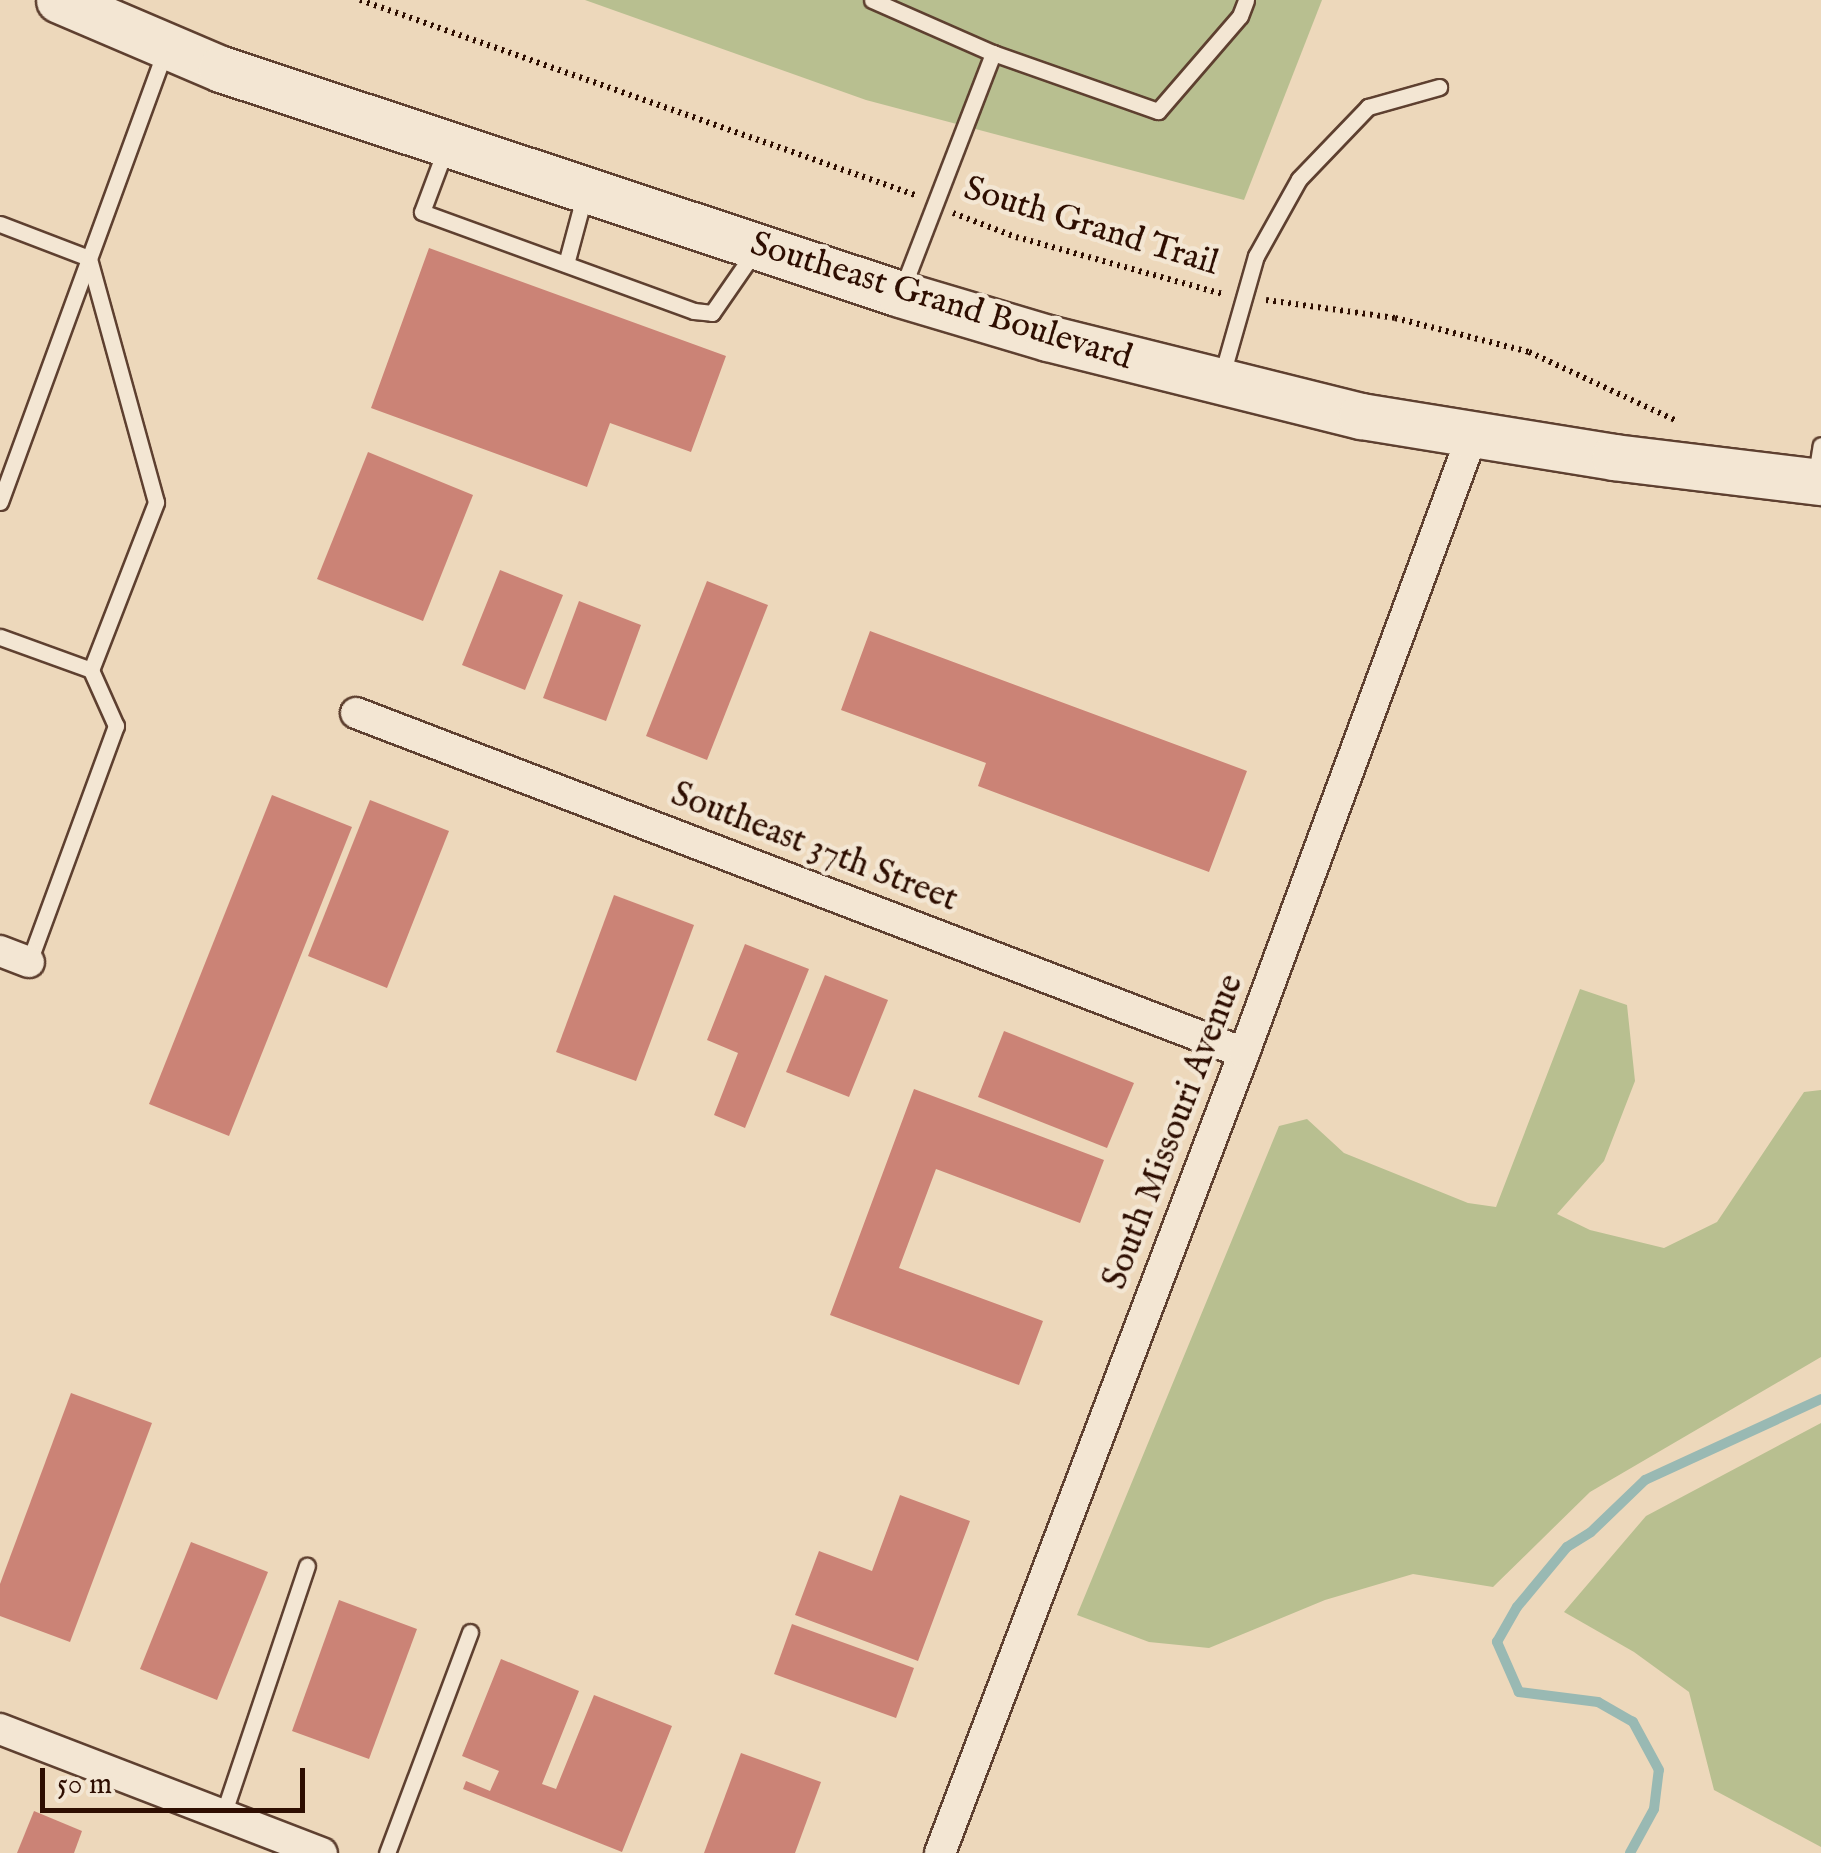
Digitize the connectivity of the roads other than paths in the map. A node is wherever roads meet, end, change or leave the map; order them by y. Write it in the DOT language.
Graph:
graph roads {
  1 [pos="24,0"];
  2 [pos="872,0"];
  3 [pos="1246,0"];
  4 [pos="74,8"];
  5 [pos="166,46"];
  6 [pos="993,52"];
  7 [pos="1439,86"];
  8 [pos="448,144"];
  9 [pos="586,189"];
  10 [pos="0,224"];
  11 [pos="758,246"];
  12 [pos="89,258"];
  13 [pos="566,264"];
  14 [pos="900,294"];
  15 [pos="1219,384"];
  16 [pos="1472,436"];
  17 [pos="1819,469"];
  18 [pos="0,502"];
  19 [pos="0,637"];
  20 [pos="91,670"];
  21 [pos="356,713"];
  22 [pos="0,951"];
  23 [pos="29,962"];
  24 [pos="1244,1054"];
  25 [pos="307,1566"];
  26 [pos="470,1632"];
  27 [pos="0,1729"];
  28 [pos="223,1815"];
  29 [pos="322,1853"];
  30 [pos="387,1853"];
  31 [pos="940,1853"];
  1 -- 4 [label="street, Southeast Grand Boulevard"];
  2 -- 6 [label="lane"];
  3 -- 6 [label="lane"];
  4 -- 5 [label="street, Southeast Grand Boulevard"];
  5 -- 8 [label="street, Southeast Grand Boulevard"];
  5 -- 12 [label="lane"];
  6 -- 14 [label="lane"];
  7 -- 15 [label="lane"];
  8 -- 9 [label="street, Southeast Grand Boulevard"];
  8 -- 13 [label="lane"];
  9 -- 11 [label="street, Southeast Grand Boulevard"];
  9 -- 13 [label="lane"];
  10 -- 12 [label="lane"];
  11 -- 13 [label="lane"];
  11 -- 14 [label="street, Southeast Grand Boulevard"];
  12 -- 18 [label="lane"];
  12 -- 20 [label="lane"];
  14 -- 15 [label="street, Southeast Grand Boulevard"];
  15 -- 16 [label="street, Southeast Grand Boulevard"];
  16 -- 17 [label="street, Southeast Grand Boulevard"];
  16 -- 24 [label="street, South Missouri Avenue"];
  19 -- 20 [label="lane"];
  20 -- 23 [label="lane"];
  21 -- 24 [label="street, Southeast 37th Street"];
  22 -- 23 [label="street"];
  24 -- 31 [label="street, South Missouri Avenue"];
  25 -- 28 [label="lane"];
  26 -- 30 [label="lane"];
  27 -- 28 [label="street"];
  28 -- 29 [label="street"];
}
